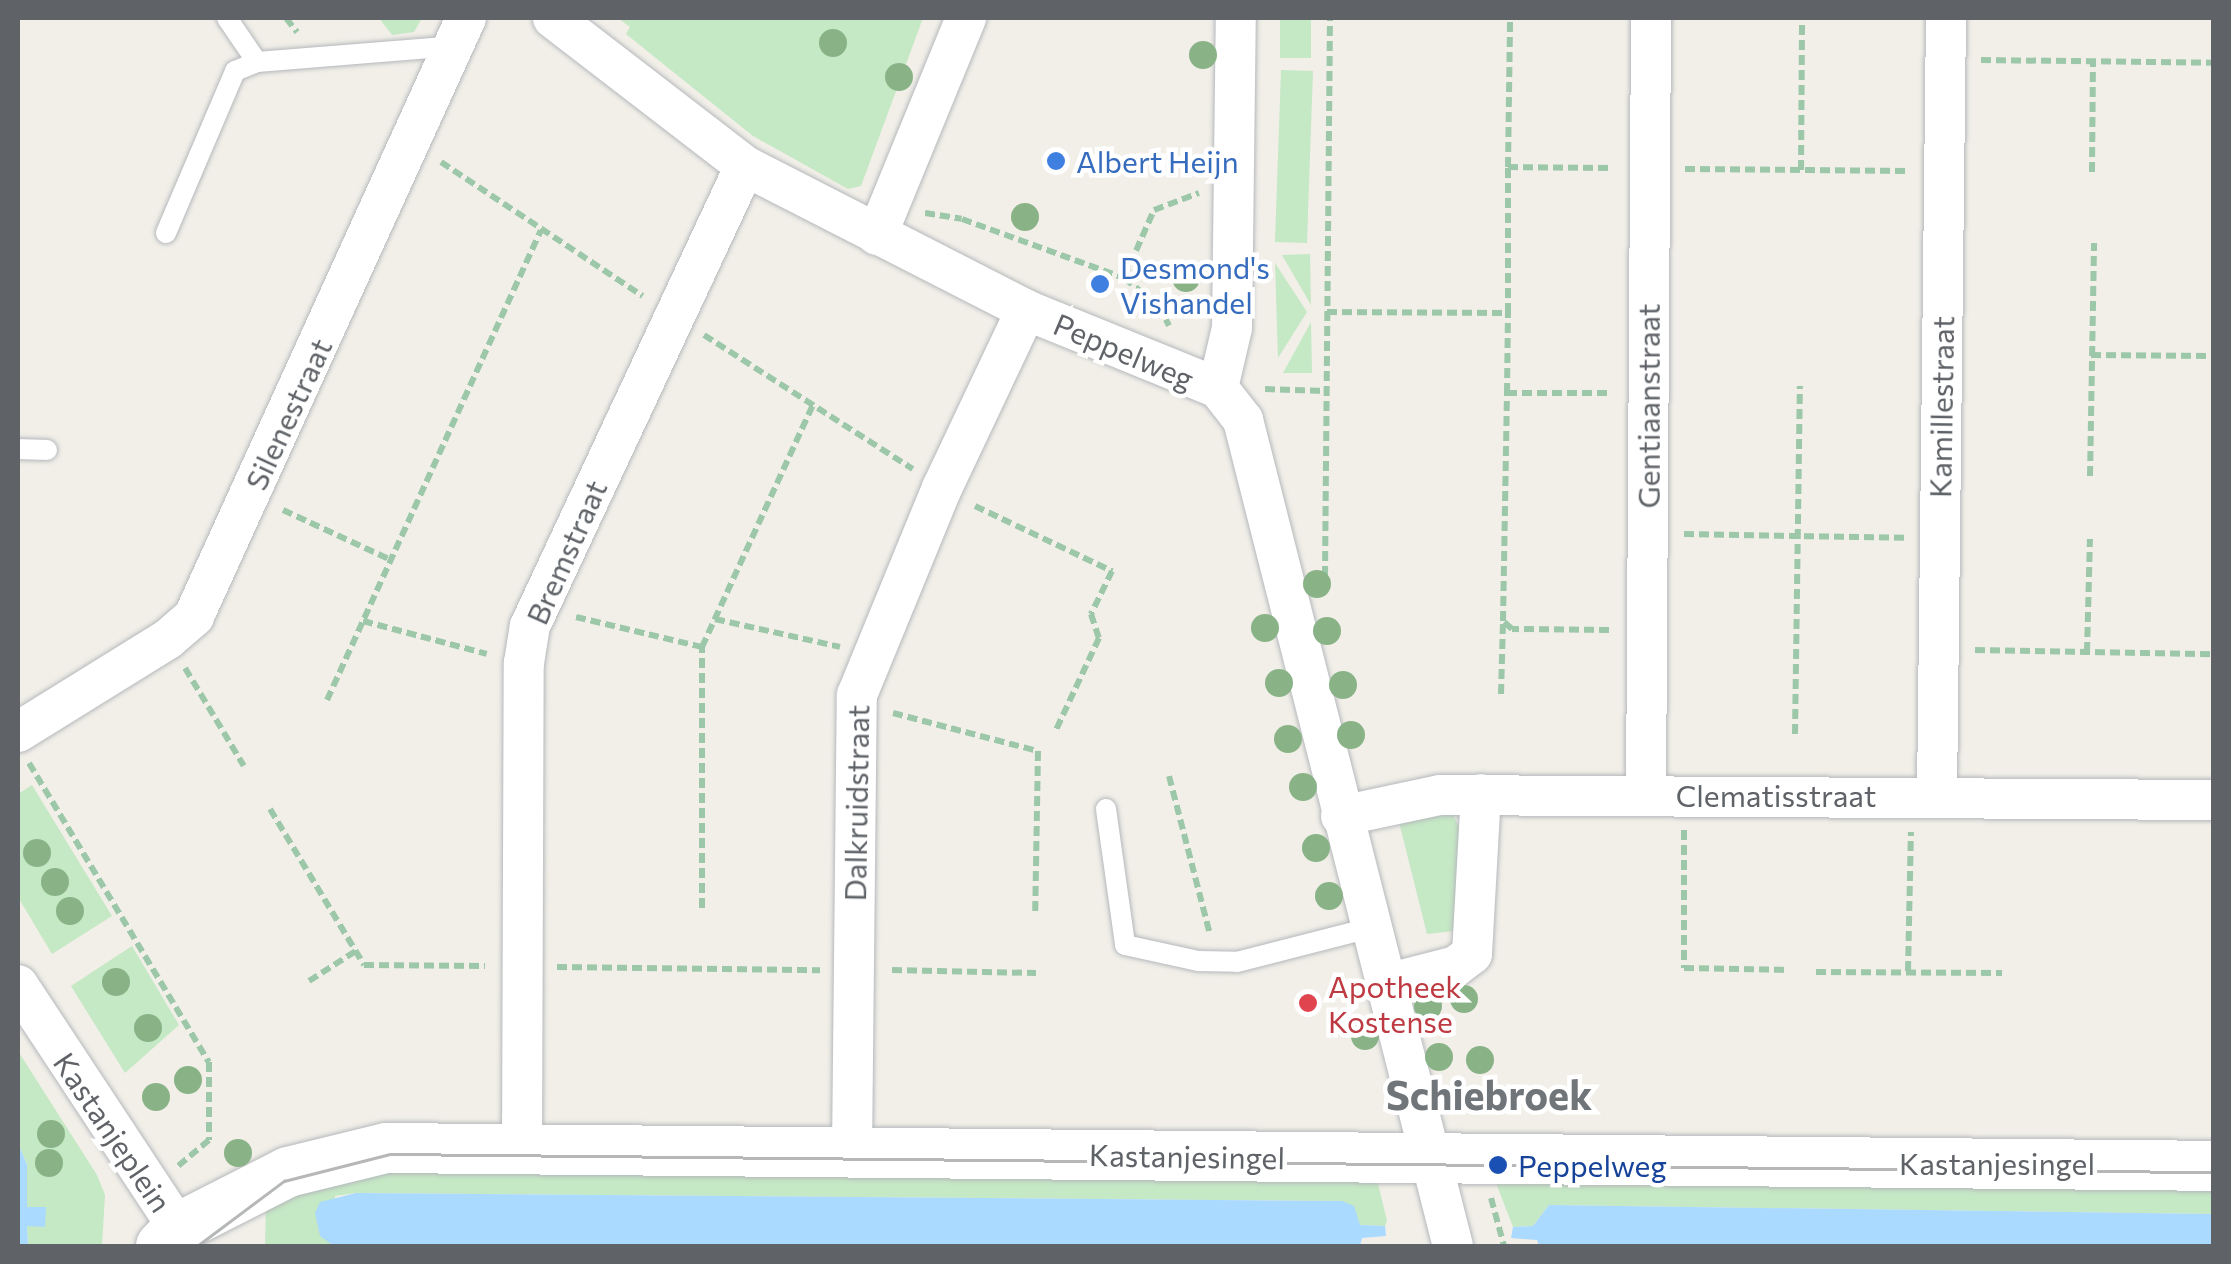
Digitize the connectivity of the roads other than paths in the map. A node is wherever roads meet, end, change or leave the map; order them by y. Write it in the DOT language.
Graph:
graph roads {
  1 [pos="227,18"];
  2 [pos="553,18"];
  3 [pos="966,18"];
  4 [pos="1236,18"];
  5 [pos="1652,18"];
  6 [pos="1946,18"];
  7 [pos="460,32"];
  8 [pos="257,62"];
  9 [pos="745,166"];
  10 [pos="883,221"];
  11 [pos="166,233"];
  12 [pos="1026,310"];
  13 [pos="1222,375"];
  14 [pos="18,449"];
  15 [pos="46,450"];
  16 [pos="18,732"];
  17 [pos="1481,794"];
  18 [pos="1665,794"];
  19 [pos="1924,796"];
  20 [pos="2214,800"];
  21 [pos="1106,809"];
  22 [pos="1341,816"];
  23 [pos="1369,928"];
  24 [pos="1386,984"];
  25 [pos="18,985"];
  26 [pos="522,1149"];
  27 [pos="852,1152"];
  28 [pos="1426,1158"];
  29 [pos="2214,1166"];
  30 [pos="170,1227"];
  31 [pos="1454,1246"];
  1 -- 8 [label="lane"];
  2 -- 9 [label="street, Peppelweg"];
  3 -- 10 [label="street"];
  4 -- 13 [label="street"];
  5 -- 18 [label="street, Gentiaanstraat"];
  6 -- 19 [label="street, Kamillestraat"];
  7 -- 8 [label="lane"];
  7 -- 16 [label="street, Silenestraat"];
  8 -- 11 [label="lane"];
  9 -- 10 [label="street, Peppelweg"];
  9 -- 26 [label="street, Bremstraat"];
  10 -- 12 [label="street, Peppelweg"];
  12 -- 13 [label="street, Peppelweg"];
  12 -- 27 [label="street, Dalkruidstraat"];
  13 -- 22 [label="street, Peppelweg"];
  14 -- 15 [label="lane"];
  17 -- 18 [label="street, Clematisstraat"];
  17 -- 22 [label="street, Clematisstraat"];
  17 -- 24 [label="street"];
  18 -- 19 [label="street, Clematisstraat"];
  19 -- 20 [label="street, Clematisstraat"];
  21 -- 23 [label="lane"];
  22 -- 23 [label="street, Peppelweg"];
  23 -- 24 [label="street, Peppelweg"];
  24 -- 28 [label="street, Peppelweg"];
  25 -- 30 [label="street, Kastanjeplein"];
  26 -- 27 [label="street, Kastanjesingel"];
  26 -- 30 [label="street, Kastanjesingel"];
  27 -- 28 [label="street, Kastanjesingel"];
  28 -- 29 [label="street, Kastanjesingel"];
  28 -- 31 [label="street, Peppelweg"];
}
